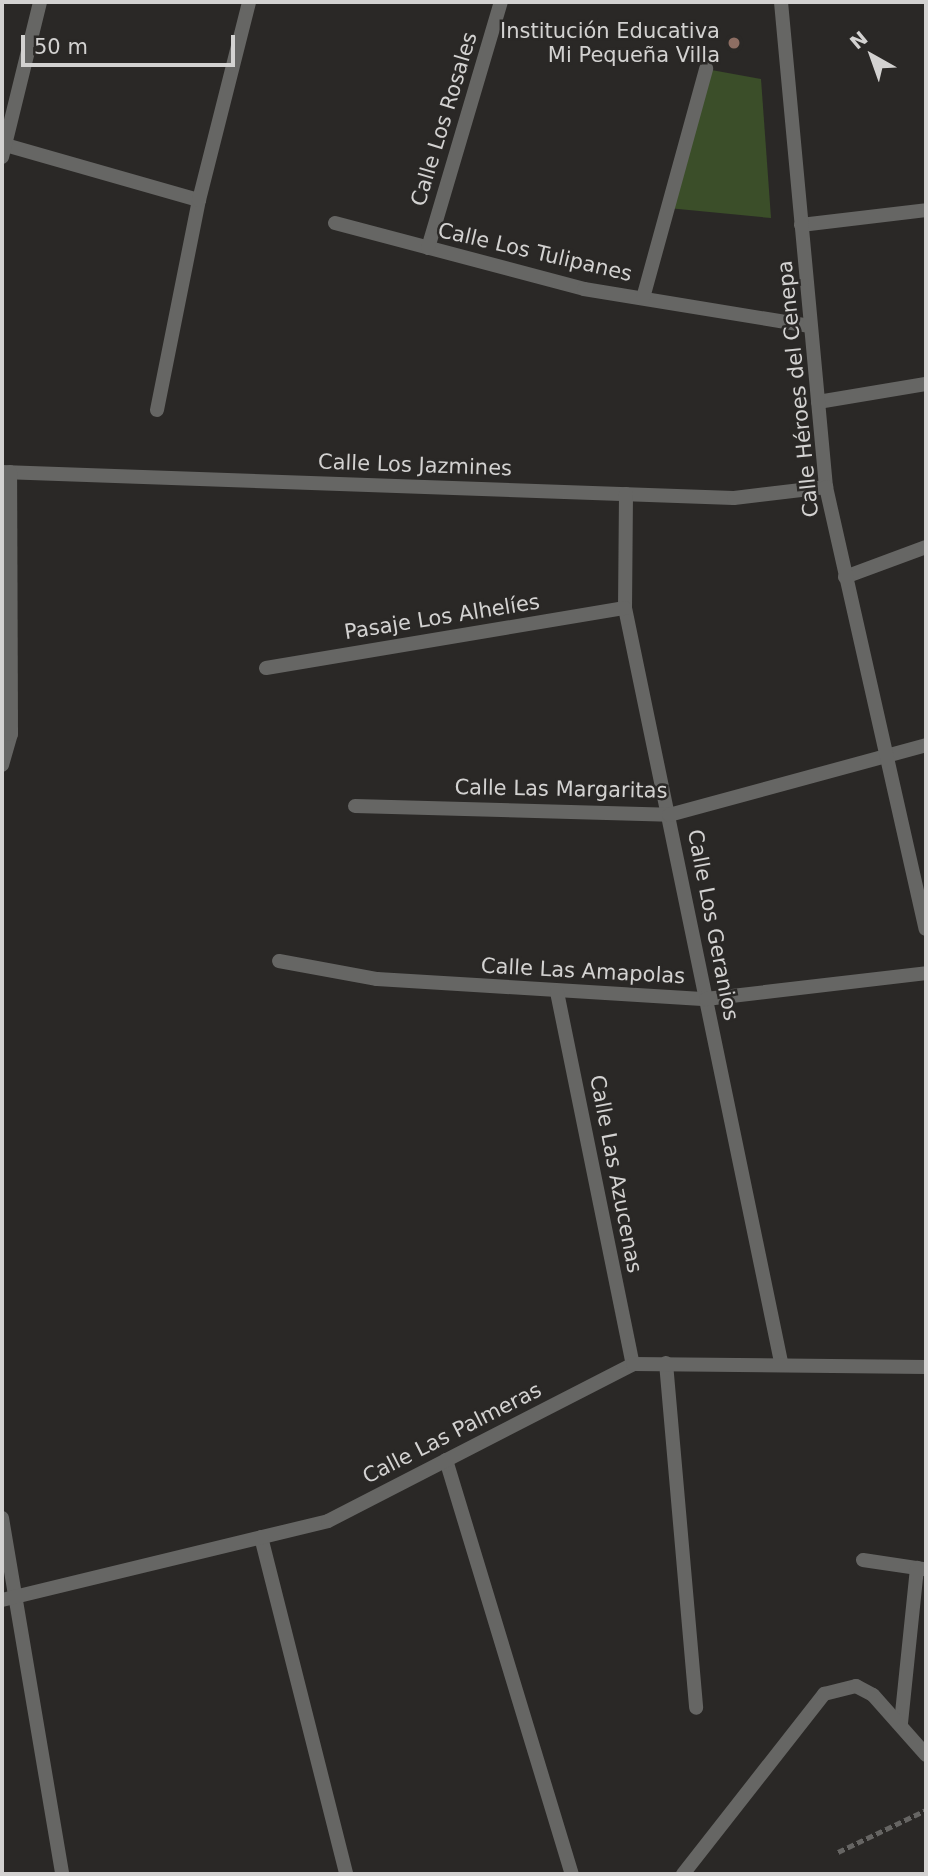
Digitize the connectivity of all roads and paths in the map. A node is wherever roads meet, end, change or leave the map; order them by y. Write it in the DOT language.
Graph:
graph roads {
  1 [pos="40,2"];
  2 [pos="249,2"];
  3 [pos="501,2"];
  4 [pos="781,2"];
  5 [pos="706,69"];
  6 [pos="3,149"];
  7 [pos="198,200"];
  8 [pos="926,210"];
  9 [pos="335,223"];
  10 [pos="801,225"];
  11 [pos="428,248"];
  12 [pos="643,299"];
  13 [pos="810,326"];
  14 [pos="926,384"];
  15 [pos="818,402"];
  16 [pos="157,410"];
  17 [pos="6,472"];
  18 [pos="826,487"];
  19 [pos="626,494"];
  20 [pos="926,547"];
  21 [pos="845,577"];
  22 [pos="625,608"];
  23 [pos="266,668"];
  24 [pos="926,745"];
  25 [pos="885,758"];
  26 [pos="2,765"];
  27 [pos="355,806"];
  28 [pos="669,814"];
  29 [pos="926,929"];
  30 [pos="279,961"];
  31 [pos="926,973"];
  32 [pos="557,992"];
  33 [pos="706,999"];
  34 [pos="781,1362"];
  35 [pos="666,1363"];
  36 [pos="633,1364"];
  37 [pos="926,1367"];
  38 [pos="446,1460"];
  39 [pos="2,1518"];
  40 [pos="261,1537"];
  41 [pos="863,1560"];
  42 [pos="922,1568"];
  43 [pos="9,1598"];
  44 [pos="696,1708"];
  45 [pos="901,1723"];
  46 [pos="926,1755"];
  47 [pos="926,1810"];
  48 [pos="838,1852"];
  49 [pos="62,1874"];
  50 [pos="346,1874"];
  51 [pos="572,1874"];
  52 [pos="683,1874"];
  1 -- 6 [label="street"];
  2 -- 7 [label="street"];
  3 -- 11 [label="street, Calle Los Rosales"];
  4 -- 10 [label="street, Calle Héroes del Cenepa"];
  5 -- 12 [label="street"];
  6 -- 7 [label="street"];
  7 -- 16 [label="street"];
  8 -- 10 [label="street"];
  9 -- 11 [label="street, Calle Los Tulipanes"];
  10 -- 13 [label="street, Calle Héroes del Cenepa"];
  11 -- 12 [label="street, Calle Los Tulipanes"];
  12 -- 13 [label="street, Calle Los Tulipanes"];
  13 -- 15 [label="street, Calle Héroes del Cenepa"];
  14 -- 15 [label="street"];
  15 -- 18 [label="street, Calle Héroes del Cenepa"];
  17 -- 19 [label="street, Calle Los Jazmines"];
  17 -- 26 [label="street"];
  18 -- 19 [label="street, Calle Los Jazmines"];
  18 -- 21 [label="street, Calle Héroes del Cenepa"];
  19 -- 22 [label="street, Calle Los Geranios"];
  20 -- 21 [label="street"];
  21 -- 25 [label="street, Calle Héroes del Cenepa"];
  22 -- 23 [label="street, Pasaje Los Alhelíes"];
  22 -- 28 [label="street, Calle Los Geranios"];
  24 -- 25 [label="street, Calle Las Margaritas"];
  25 -- 28 [label="street, Calle Las Margaritas"];
  25 -- 29 [label="street, Calle Héroes del Cenepa"];
  27 -- 28 [label="street, Calle Las Margaritas"];
  28 -- 33 [label="street, Calle Los Geranios"];
  30 -- 32 [label="street, Calle Las Amapolas"];
  31 -- 33 [label="street, Calle Las Amapolas"];
  32 -- 33 [label="street, Calle Las Amapolas"];
  32 -- 36 [label="street, Calle Las Azucenas"];
  33 -- 34 [label="street, Calle Los Geranios"];
  34 -- 35 [label="street, Calle Las Palmeras"];
  34 -- 37 [label="street, Calle Las Palmeras"];
  35 -- 36 [label="street, Calle Las Palmeras"];
  35 -- 44 [label="street"];
  36 -- 38 [label="street, Calle Las Palmeras"];
  38 -- 40 [label="street, Calle Las Palmeras"];
  38 -- 51 [label="street"];
  39 -- 43 [label="street"];
  40 -- 43 [label="street, Calle Las Palmeras"];
  40 -- 50 [label="street"];
  41 -- 42 [label="street"];
  42 -- 45 [label="street"];
  43 -- 49 [label="street"];
  45 -- 46 [label="street"];
  45 -- 52 [label="street"];
  47 -- 48 [label="path"];
}
